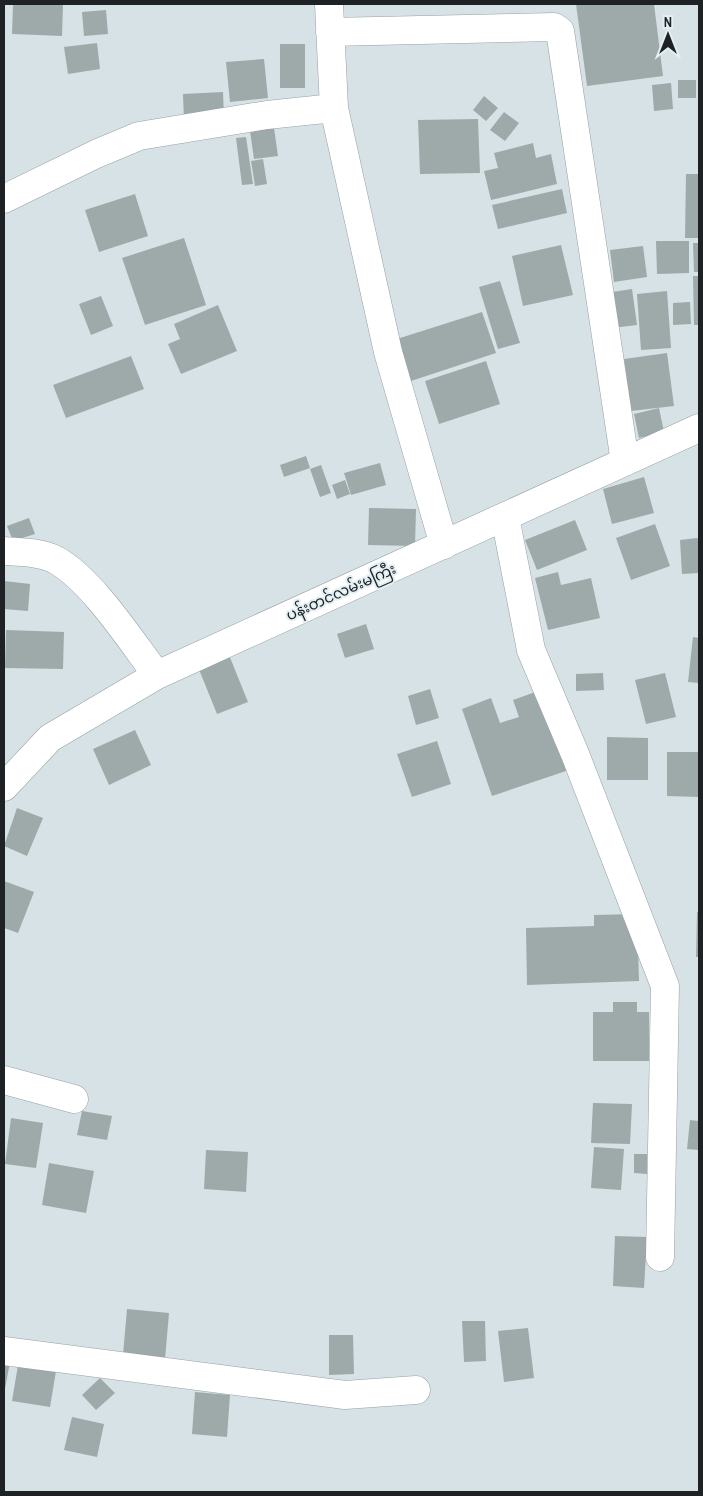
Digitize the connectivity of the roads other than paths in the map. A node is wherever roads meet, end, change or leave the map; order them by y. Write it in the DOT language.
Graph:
graph roads {
  1 [pos="329,4"];
  2 [pos="330,32"];
  3 [pos="334,108"];
  4 [pos="4,199"];
  5 [pos="699,428"];
  6 [pos="625,462"];
  7 [pos="505,517"];
  8 [pos="444,545"];
  9 [pos="4,551"];
  10 [pos="157,675"];
  11 [pos="4,788"];
  12 [pos="4,1080"];
  13 [pos="74,1099"];
  14 [pos="660,1257"];
  15 [pos="4,1351"];
  16 [pos="416,1390"];
  1 -- 2 [label="street"];
  2 -- 3 [label="street"];
  2 -- 6 [label="street"];
  3 -- 4 [label="street"];
  3 -- 8 [label="street"];
  5 -- 6 [label="street, ပန်းတင်လမ်းမကြီး"];
  6 -- 7 [label="street, ပန်းတင်လမ်းမကြီး"];
  7 -- 8 [label="street, ပန်းတင်လမ်းမကြီး"];
  7 -- 14 [label="street"];
  8 -- 10 [label="street, ပန်းတင်လမ်းမကြီး"];
  9 -- 10 [label="street"];
  10 -- 11 [label="street, ပန်းတင်လမ်းမကြီး"];
  12 -- 13 [label="street"];
  15 -- 16 [label="street"];
}
